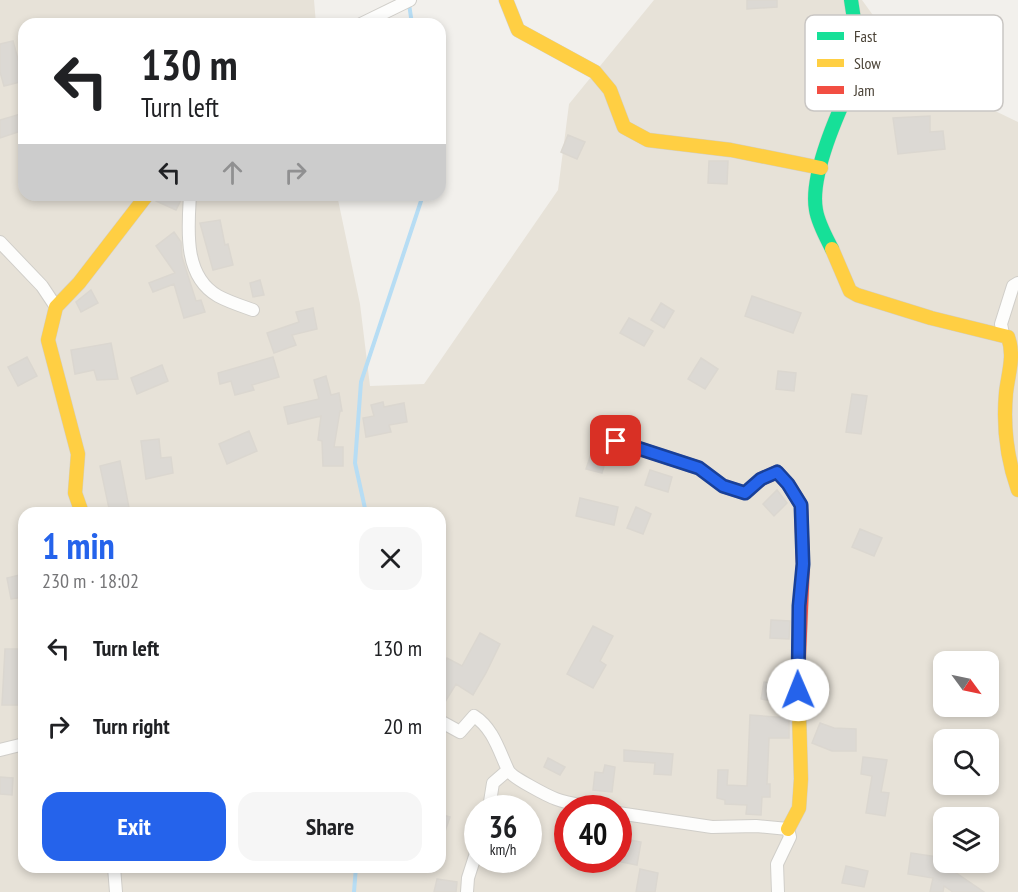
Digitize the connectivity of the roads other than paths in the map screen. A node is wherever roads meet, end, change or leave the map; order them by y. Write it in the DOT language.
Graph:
graph roads {
  1 [pos="410,0"];
  2 [pos="506,0"];
  3 [pos="851,0"];
  4 [pos="853,15"];
  5 [pos="373,18"];
  6 [pos="839,111"];
  7 [pos="821,168"];
  8 [pos="142,201"];
  9 [pos="190,201"];
  10 [pos="0,242"];
  11 [pos="1018,283"];
  12 [pos="56,307"];
  13 [pos="253,310"];
  14 [pos="1003,334"];
  15 [pos="616,441"];
  16 [pos="1018,490"];
  17 [pos="80,507"];
  18 [pos="446,724"];
  19 [pos="18,746"];
  20 [pos="0,750"];
  21 [pos="508,770"];
  22 [pos="491,795"];
  23 [pos="554,798"];
  24 [pos="632,815"];
  25 [pos="788,829"];
  26 [pos="114,873"];
  27 [pos="470,873"];
  28 [pos="116,892"];
  29 [pos="467,892"];
  30 [pos="778,892"];
  1 -- 5 [label="street"];
  2 -- 7 [label="street"];
  3 -- 4 [label="street"];
  6 -- 7 [label="street"];
  7 -- 14 [label="street"];
  8 -- 12 [label="street"];
  9 -- 13 [label="street"];
  10 -- 12 [label="street"];
  11 -- 14 [label="street"];
  12 -- 17 [label="street"];
  14 -- 16 [label="street"];
  15 -- 25 [label="street"];
  18 -- 21 [label="street"];
  19 -- 20 [label="street"];
  21 -- 22 [label="street"];
  21 -- 23 [label="street"];
  24 -- 25 [label="street"];
  25 -- 30 [label="street"];
  26 -- 28 [label="street"];
  27 -- 29 [label="street"];
}
